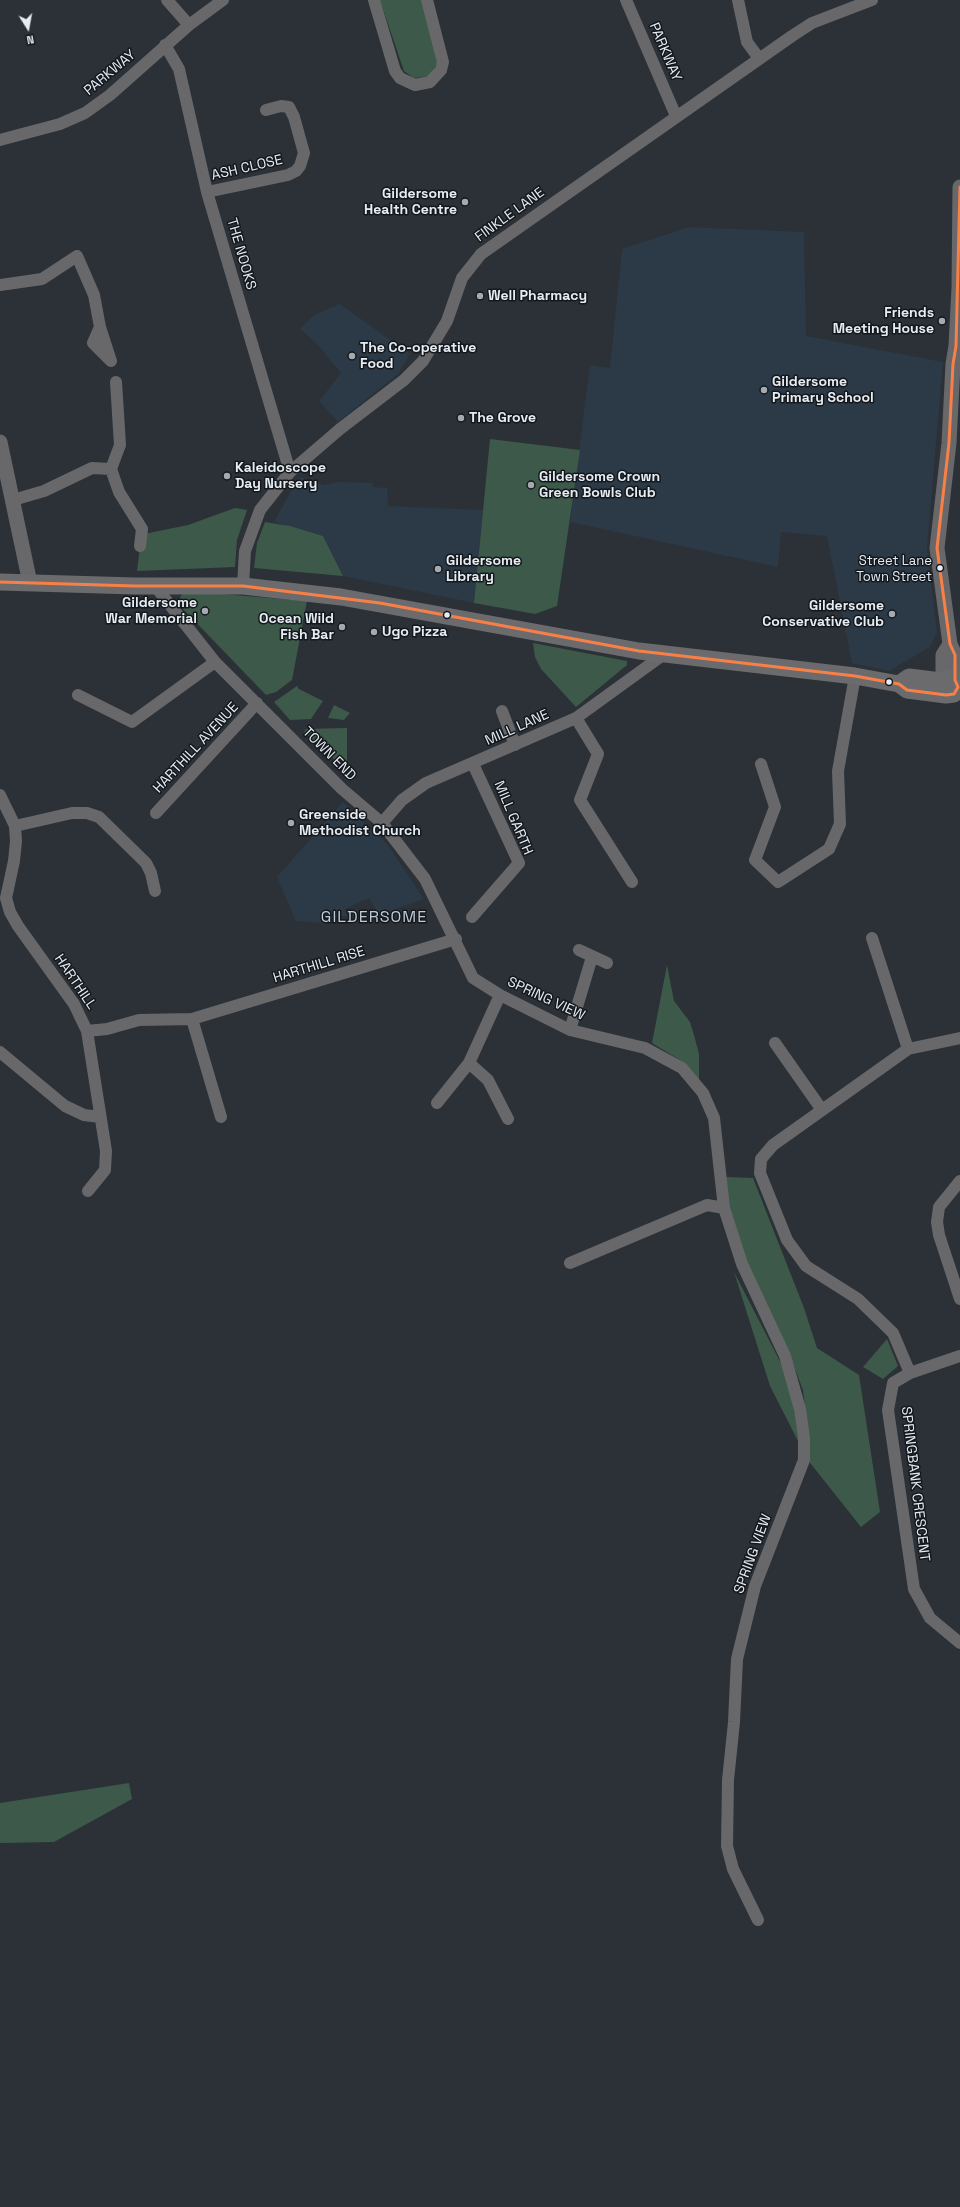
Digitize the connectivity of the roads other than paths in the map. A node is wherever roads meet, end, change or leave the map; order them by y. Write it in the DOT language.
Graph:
graph roads {
  1 [pos="167,0"];
  2 [pos="223,0"];
  3 [pos="374,0"];
  4 [pos="427,0"];
  5 [pos="626,0"];
  6 [pos="738,0"];
  7 [pos="872,0"];
  8 [pos="189,25"];
  9 [pos="165,46"];
  10 [pos="758,57"];
  11 [pos="266,110"];
  12 [pos="676,116"];
  13 [pos="0,140"];
  14 [pos="960,187"];
  15 [pos="207,192"];
  16 [pos="0,285"];
  17 [pos="960,288"];
  18 [pos="100,327"];
  19 [pos="116,382"];
  20 [pos="0,442"];
  21 [pos="955,443"];
  22 [pos="111,469"];
  23 [pos="290,472"];
  24 [pos="13,500"];
  25 [pos="140,546"];
  26 [pos="0,582"];
  27 [pos="30,583"];
  28 [pos="155,586"];
  29 [pos="244,586"];
  30 [pos="663,655"];
  31 [pos="215,662"];
  32 [pos="855,676"];
  33 [pos="952,686"];
  34 [pos="78,694"];
  35 [pos="257,703"];
  36 [pos="502,711"];
  37 [pos="576,718"];
  38 [pos="515,746"];
  39 [pos="473,764"];
  40 [pos="761,764"];
  41 [pos="0,795"];
  42 [pos="156,813"];
  43 [pos="382,823"];
  44 [pos="15,826"];
  45 [pos="632,882"];
  46 [pos="155,891"];
  47 [pos="472,916"];
  48 [pos="872,938"];
  49 [pos="456,939"];
  50 [pos="579,950"];
  51 [pos="592,957"];
  52 [pos="607,963"];
  53 [pos="500,995"];
  54 [pos="192,1019"];
  55 [pos="570,1030"];
  56 [pos="87,1031"];
  57 [pos="960,1038"];
  58 [pos="775,1043"];
  59 [pos="908,1049"];
  60 [pos="0,1052"];
  61 [pos="469,1063"];
  62 [pos="437,1103"];
  63 [pos="822,1110"];
  64 [pos="100,1117"];
  65 [pos="221,1117"];
  66 [pos="508,1119"];
  67 [pos="960,1181"];
  68 [pos="88,1191"];
  69 [pos="724,1208"];
  70 [pos="570,1263"];
  71 [pos="960,1299"];
  72 [pos="960,1356"];
  73 [pos="910,1372"];
  74 [pos="960,1643"];
  75 [pos="758,1920"];
  1 -- 8 [label="street"];
  2 -- 8 [label="street, PARKWAY"];
  3 -- 4 [label="street"];
  5 -- 12 [label="street, PARKWAY"];
  6 -- 10 [label="street"];
  7 -- 10 [label="street, FINKLE LANE"];
  8 -- 9 [label="street, PARKWAY"];
  9 -- 13 [label="street, PARKWAY"];
  9 -- 15 [label="street, THE NOOKS"];
  10 -- 12 [label="street, FINKLE LANE"];
  11 -- 15 [label="street, ASH CLOSE"];
  12 -- 23 [label="street, FINKLE LANE"];
  14 -- 17 [label="street"];
  15 -- 23 [label="street, THE NOOKS"];
  16 -- 18 [label="street"];
  17 -- 21 [label="street"];
  19 -- 22 [label="street"];
  20 -- 24 [label="street"];
  21 -- 33 [label="street"];
  22 -- 24 [label="street"];
  22 -- 25 [label="street"];
  23 -- 29 [label="street, FINKLE LANE"];
  24 -- 27 [label="street"];
  26 -- 27 [label="main road"];
  27 -- 28 [label="main road"];
  28 -- 29 [label="main road"];
  28 -- 31 [label="street, TOWN END"];
  29 -- 30 [label="main road"];
  30 -- 32 [label="main road"];
  30 -- 37 [label="street, MILL LANE"];
  31 -- 34 [label="street"];
  31 -- 35 [label="street, TOWN END"];
  32 -- 33 [label="main road"];
  32 -- 40 [label="street"];
  35 -- 42 [label="street, HARTHILL AVENUE"];
  35 -- 43 [label="street, TOWN END"];
  36 -- 38 [label="street"];
  37 -- 38 [label="street, MILL LANE"];
  37 -- 45 [label="street"];
  38 -- 39 [label="street, MILL LANE"];
  39 -- 43 [label="street, MILL LANE"];
  39 -- 47 [label="street, MILL GARTH"];
  41 -- 44 [label="street, HARTHILL"];
  43 -- 49 [label="street, SPRING VIEW"];
  44 -- 46 [label="street"];
  44 -- 56 [label="street, HARTHILL"];
  48 -- 59 [label="street"];
  49 -- 53 [label="street, SPRING VIEW"];
  49 -- 54 [label="street, HARTHILL RISE"];
  50 -- 51 [label="street"];
  51 -- 52 [label="street"];
  51 -- 55 [label="street"];
  53 -- 55 [label="street, SPRING VIEW"];
  53 -- 61 [label="street"];
  54 -- 56 [label="street, HARTHILL RISE"];
  54 -- 65 [label="street"];
  55 -- 69 [label="street, SPRING VIEW"];
  56 -- 64 [label="street, HARTHILL"];
  57 -- 59 [label="street"];
  58 -- 63 [label="street"];
  59 -- 63 [label="street"];
  60 -- 64 [label="street"];
  61 -- 62 [label="street"];
  61 -- 66 [label="street"];
  63 -- 73 [label="street"];
  64 -- 68 [label="street, HARTHILL"];
  67 -- 71 [label="street"];
  69 -- 70 [label="street"];
  69 -- 75 [label="street, SPRING VIEW"];
  72 -- 73 [label="street, SPRINGBANK CRESCENT"];
  73 -- 74 [label="street, SPRINGBANK CRESCENT"];
}
